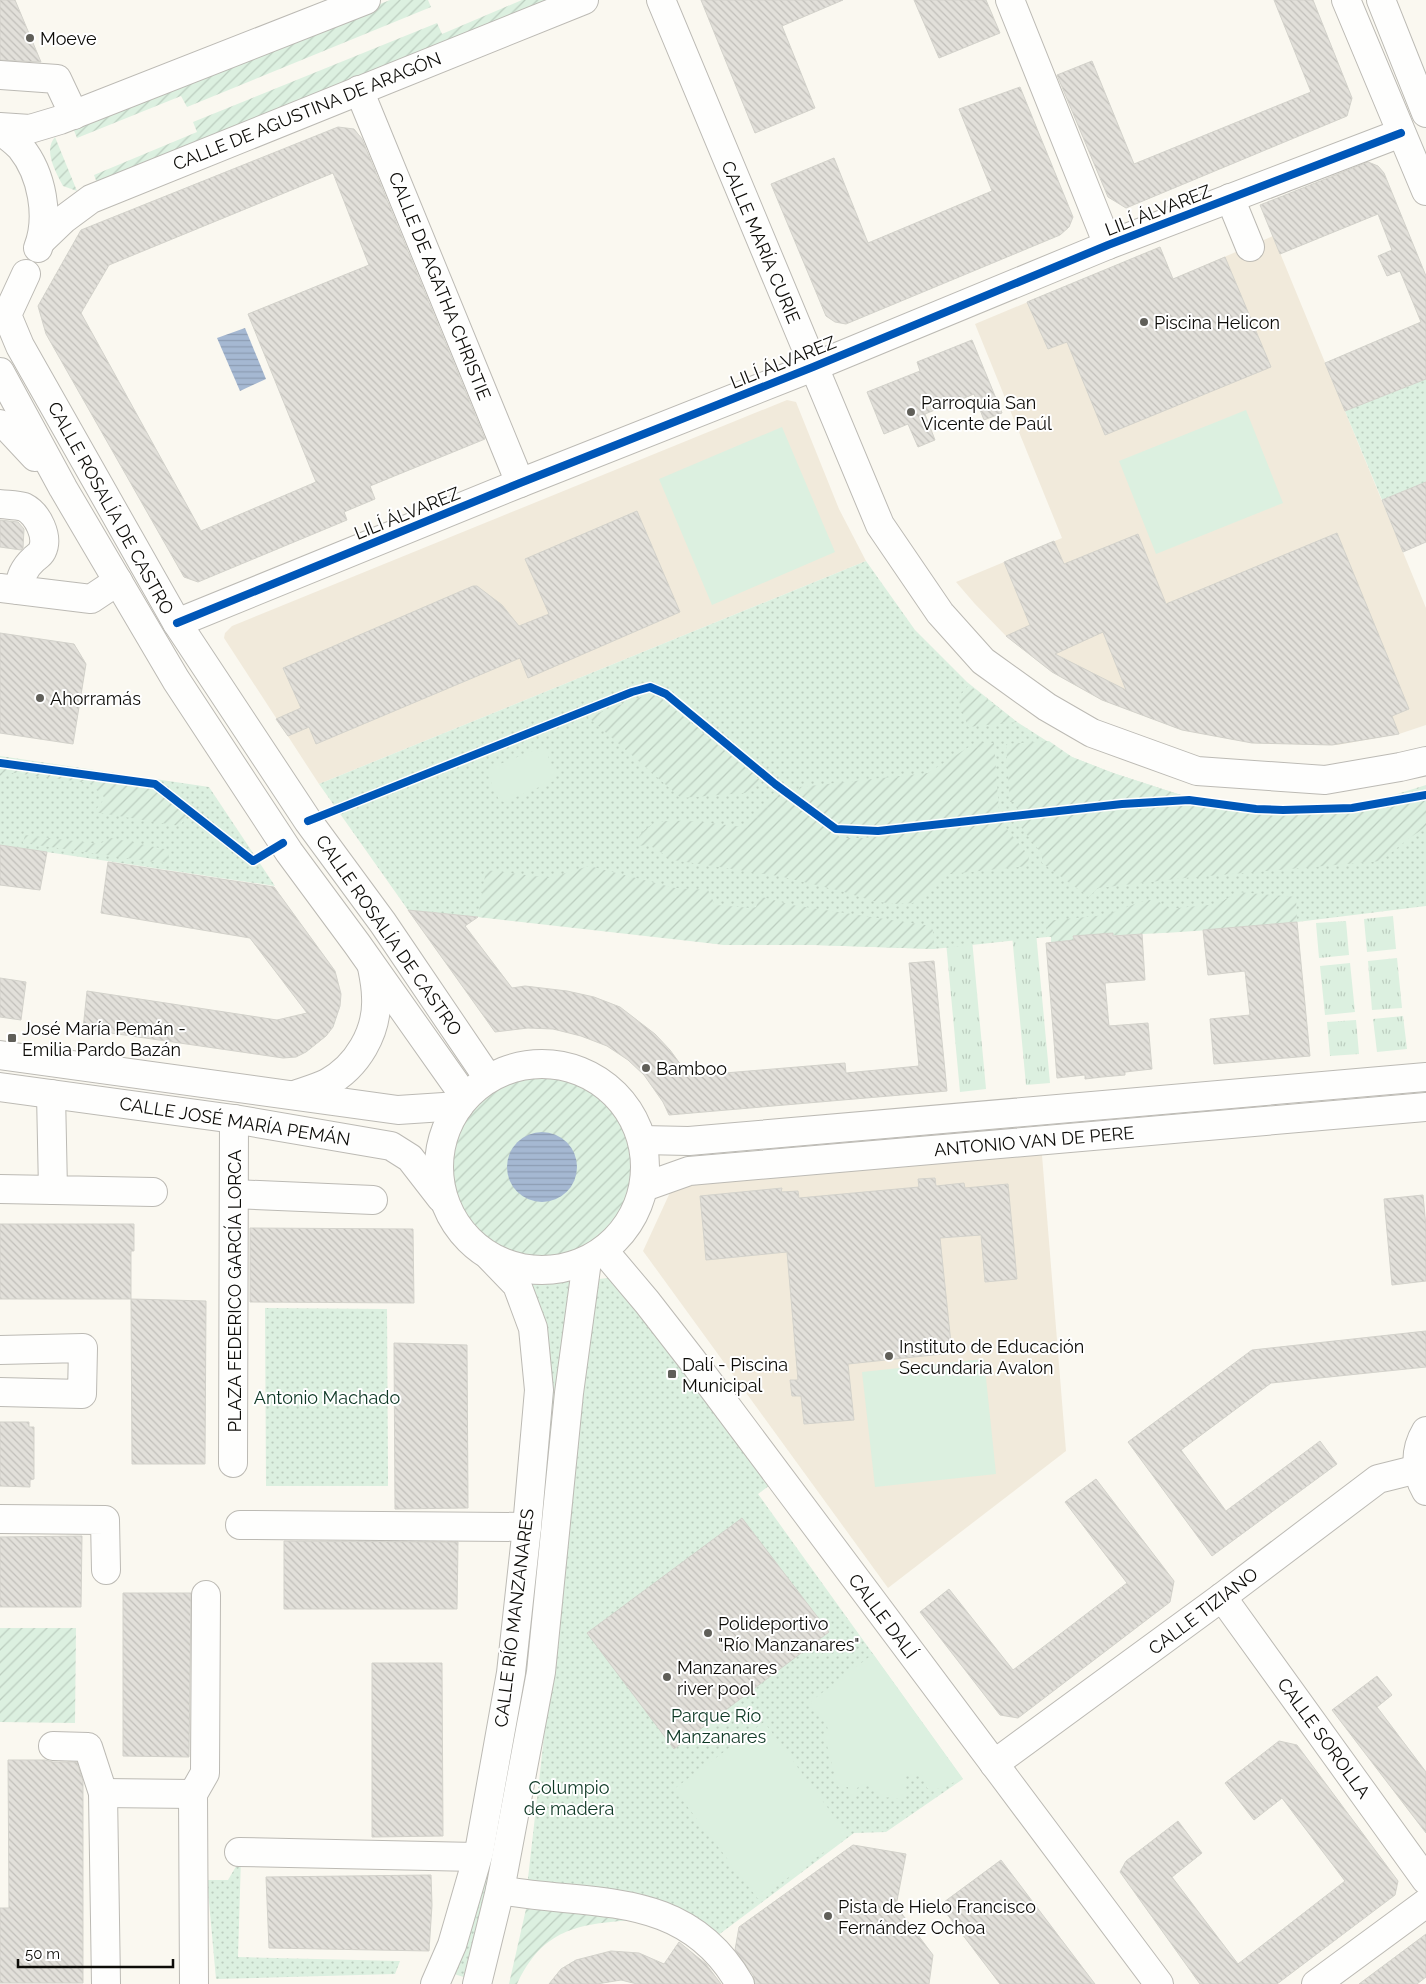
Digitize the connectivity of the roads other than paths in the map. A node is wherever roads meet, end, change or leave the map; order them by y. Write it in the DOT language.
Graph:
graph roads {
  1 [pos="366,0"];
  2 [pos="584,0"];
  3 [pos="661,0"];
  4 [pos="1010,0"];
  5 [pos="1346,0"];
  6 [pos="1381,0"];
  7 [pos="325,8"];
  8 [pos="0,75"];
  9 [pos="359,90"];
  10 [pos="1426,113"];
  11 [pos="74,115"];
  12 [pos="0,128"];
  13 [pos="1402,133"];
  14 [pos="1426,190"];
  15 [pos="1230,198"];
  16 [pos="41,241"];
  17 [pos="1108,245"];
  18 [pos="1250,247"];
  19 [pos="26,274"];
  20 [pos="0,299"];
  21 [pos="813,366"];
  22 [pos="0,372"];
  23 [pos="0,424"];
  24 [pos="520,483"];
  25 [pos="64,488"];
  26 [pos="0,504"];
  27 [pos="118,581"];
  28 [pos="9,589"];
  29 [pos="176,623"];
  30 [pos="1426,761"];
  31 [pos="372,965"];
  32 [pos="0,1055"];
  33 [pos="1426,1077"];
  34 [pos="488,1078"];
  35 [pos="0,1087"];
  36 [pos="51,1094"];
  37 [pos="293,1095"];
  38 [pos="462,1102"];
  39 [pos="1426,1107"];
  40 [pos="234,1120"];
  41 [pos="642,1140"];
  42 [pos="644,1187"];
  43 [pos="0,1189"];
  44 [pos="53,1190"];
  45 [pos="153,1192"];
  46 [pos="234,1194"];
  47 [pos="373,1200"];
  48 [pos="444,1202"];
  49 [pos="595,1256"];
  50 [pos="490,1258"];
  51 [pos="0,1350"];
  52 [pos="0,1392"];
  53 [pos="1426,1431"];
  54 [pos="233,1464"];
  55 [pos="1422,1480"];
  56 [pos="0,1519"];
  57 [pos="240,1525"];
  58 [pos="527,1527"];
  59 [pos="106,1570"];
  60 [pos="206,1595"];
  61 [pos="1222,1597"];
  62 [pos="53,1746"];
  63 [pos="994,1764"];
  64 [pos="103,1792"];
  65 [pos="193,1794"];
  66 [pos="238,1852"];
  67 [pos="476,1857"];
  68 [pos="1426,1880"];
  69 [pos="500,1890"];
  70 [pos="1426,1903"];
  71 [pos="106,1984"];
  72 [pos="194,1984"];
  73 [pos="435,1984"];
  74 [pos="477,1984"];
  75 [pos="740,1984"];
  76 [pos="1159,1984"];
  77 [pos="1316,1984"];
  1 -- 7 [label="street"];
  2 -- 9 [label="street, CALLE DE AGUSTINA DE ARAGÓN"];
  3 -- 21 [label="street, CALLE MARÍA CURIE"];
  4 -- 17 [label="street"];
  5 -- 13 [label="street"];
  6 -- 10 [label="street"];
  7 -- 11 [label="street"];
  8 -- 11 [label="street"];
  9 -- 16 [label="street, CALLE DE AGUSTINA DE ARAGÓN"];
  9 -- 24 [label="street, CALLE DE AGATHA CHRISTIE"];
  11 -- 12 [label="street"];
  12 -- 16 [label="street"];
  13 -- 14 [label="street"];
  13 -- 15 [label="street, LILÍ ÁLVAREZ"];
  15 -- 17 [label="street, LILÍ ÁLVAREZ"];
  15 -- 18 [label="street"];
  16 -- 19 [label="street"];
  17 -- 21 [label="street, LILÍ ÁLVAREZ"];
  19 -- 20 [label="street"];
  19 -- 29 [label="street, CALLE ROSALÍA DE CASTRO"];
  21 -- 24 [label="street, LILÍ ÁLVAREZ"];
  21 -- 30 [label="street, CALLE MARÍA CURIE"];
  22 -- 25 [label="street, CALLE ROSALÍA DE CASTRO"];
  23 -- 25 [label="street"];
  24 -- 29 [label="street, LILÍ ÁLVAREZ"];
  25 -- 27 [label="street, CALLE ROSALÍA DE CASTRO"];
  26 -- 28 [label="street"];
  27 -- 28 [label="street"];
  27 -- 31 [label="street, CALLE ROSALÍA DE CASTRO"];
  29 -- 34 [label="street, CALLE ROSALÍA DE CASTRO"];
  31 -- 37 [label="street"];
  31 -- 38 [label="street, CALLE ROSALÍA DE CASTRO"];
  32 -- 37 [label="street, CALLE JOSÉ MARÍA PEMÁN"];
  33 -- 41 [label="street, ANTONIO VAN DE PERE"];
  34 -- 38 [label="street"];
  34 -- 41 [label="street"];
  35 -- 36 [label="street, CALLE JOSÉ MARÍA PEMÁN"];
  36 -- 40 [label="street, CALLE JOSÉ MARÍA PEMÁN"];
  36 -- 44 [label="street"];
  37 -- 38 [label="street, CALLE JOSÉ MARÍA PEMÁN"];
  38 -- 48 [label="street"];
  39 -- 42 [label="street, ANTONIO VAN DE PERE"];
  40 -- 46 [label="street, PLAZA FEDERICO GARCÍA LORCA"];
  40 -- 48 [label="street, CALLE JOSÉ MARÍA PEMÁN"];
  41 -- 42 [label="street"];
  42 -- 49 [label="street"];
  43 -- 44 [label="street"];
  44 -- 45 [label="street"];
  46 -- 47 [label="street"];
  46 -- 54 [label="street, PLAZA FEDERICO GARCÍA LORCA"];
  48 -- 50 [label="street"];
  49 -- 50 [label="street"];
  49 -- 63 [label="street, CALLE DALÍ"];
  49 -- 69 [label="street, CALLE RÍO MANZANARES"];
  50 -- 58 [label="street, CALLE RÍO MANZANARES"];
  51 -- 52 [label="street"];
  53 -- 55 [label="street"];
  55 -- 61 [label="street, CALLE TIZIANO"];
  56 -- 59 [label="street"];
  57 -- 58 [label="street"];
  58 -- 67 [label="street, CALLE RÍO MANZANARES"];
  60 -- 65 [label="street"];
  61 -- 63 [label="street, CALLE TIZIANO"];
  61 -- 68 [label="street, CALLE SOROLLA"];
  62 -- 64 [label="street"];
  63 -- 76 [label="street, CALLE DALÍ"];
  64 -- 65 [label="street"];
  64 -- 71 [label="street"];
  65 -- 72 [label="street"];
  66 -- 67 [label="street"];
  67 -- 73 [label="street, CALLE RÍO MANZANARES"];
  69 -- 74 [label="street, CALLE RÍO MANZANARES"];
  69 -- 75 [label="street"];
  70 -- 77 [label="street"];
}
